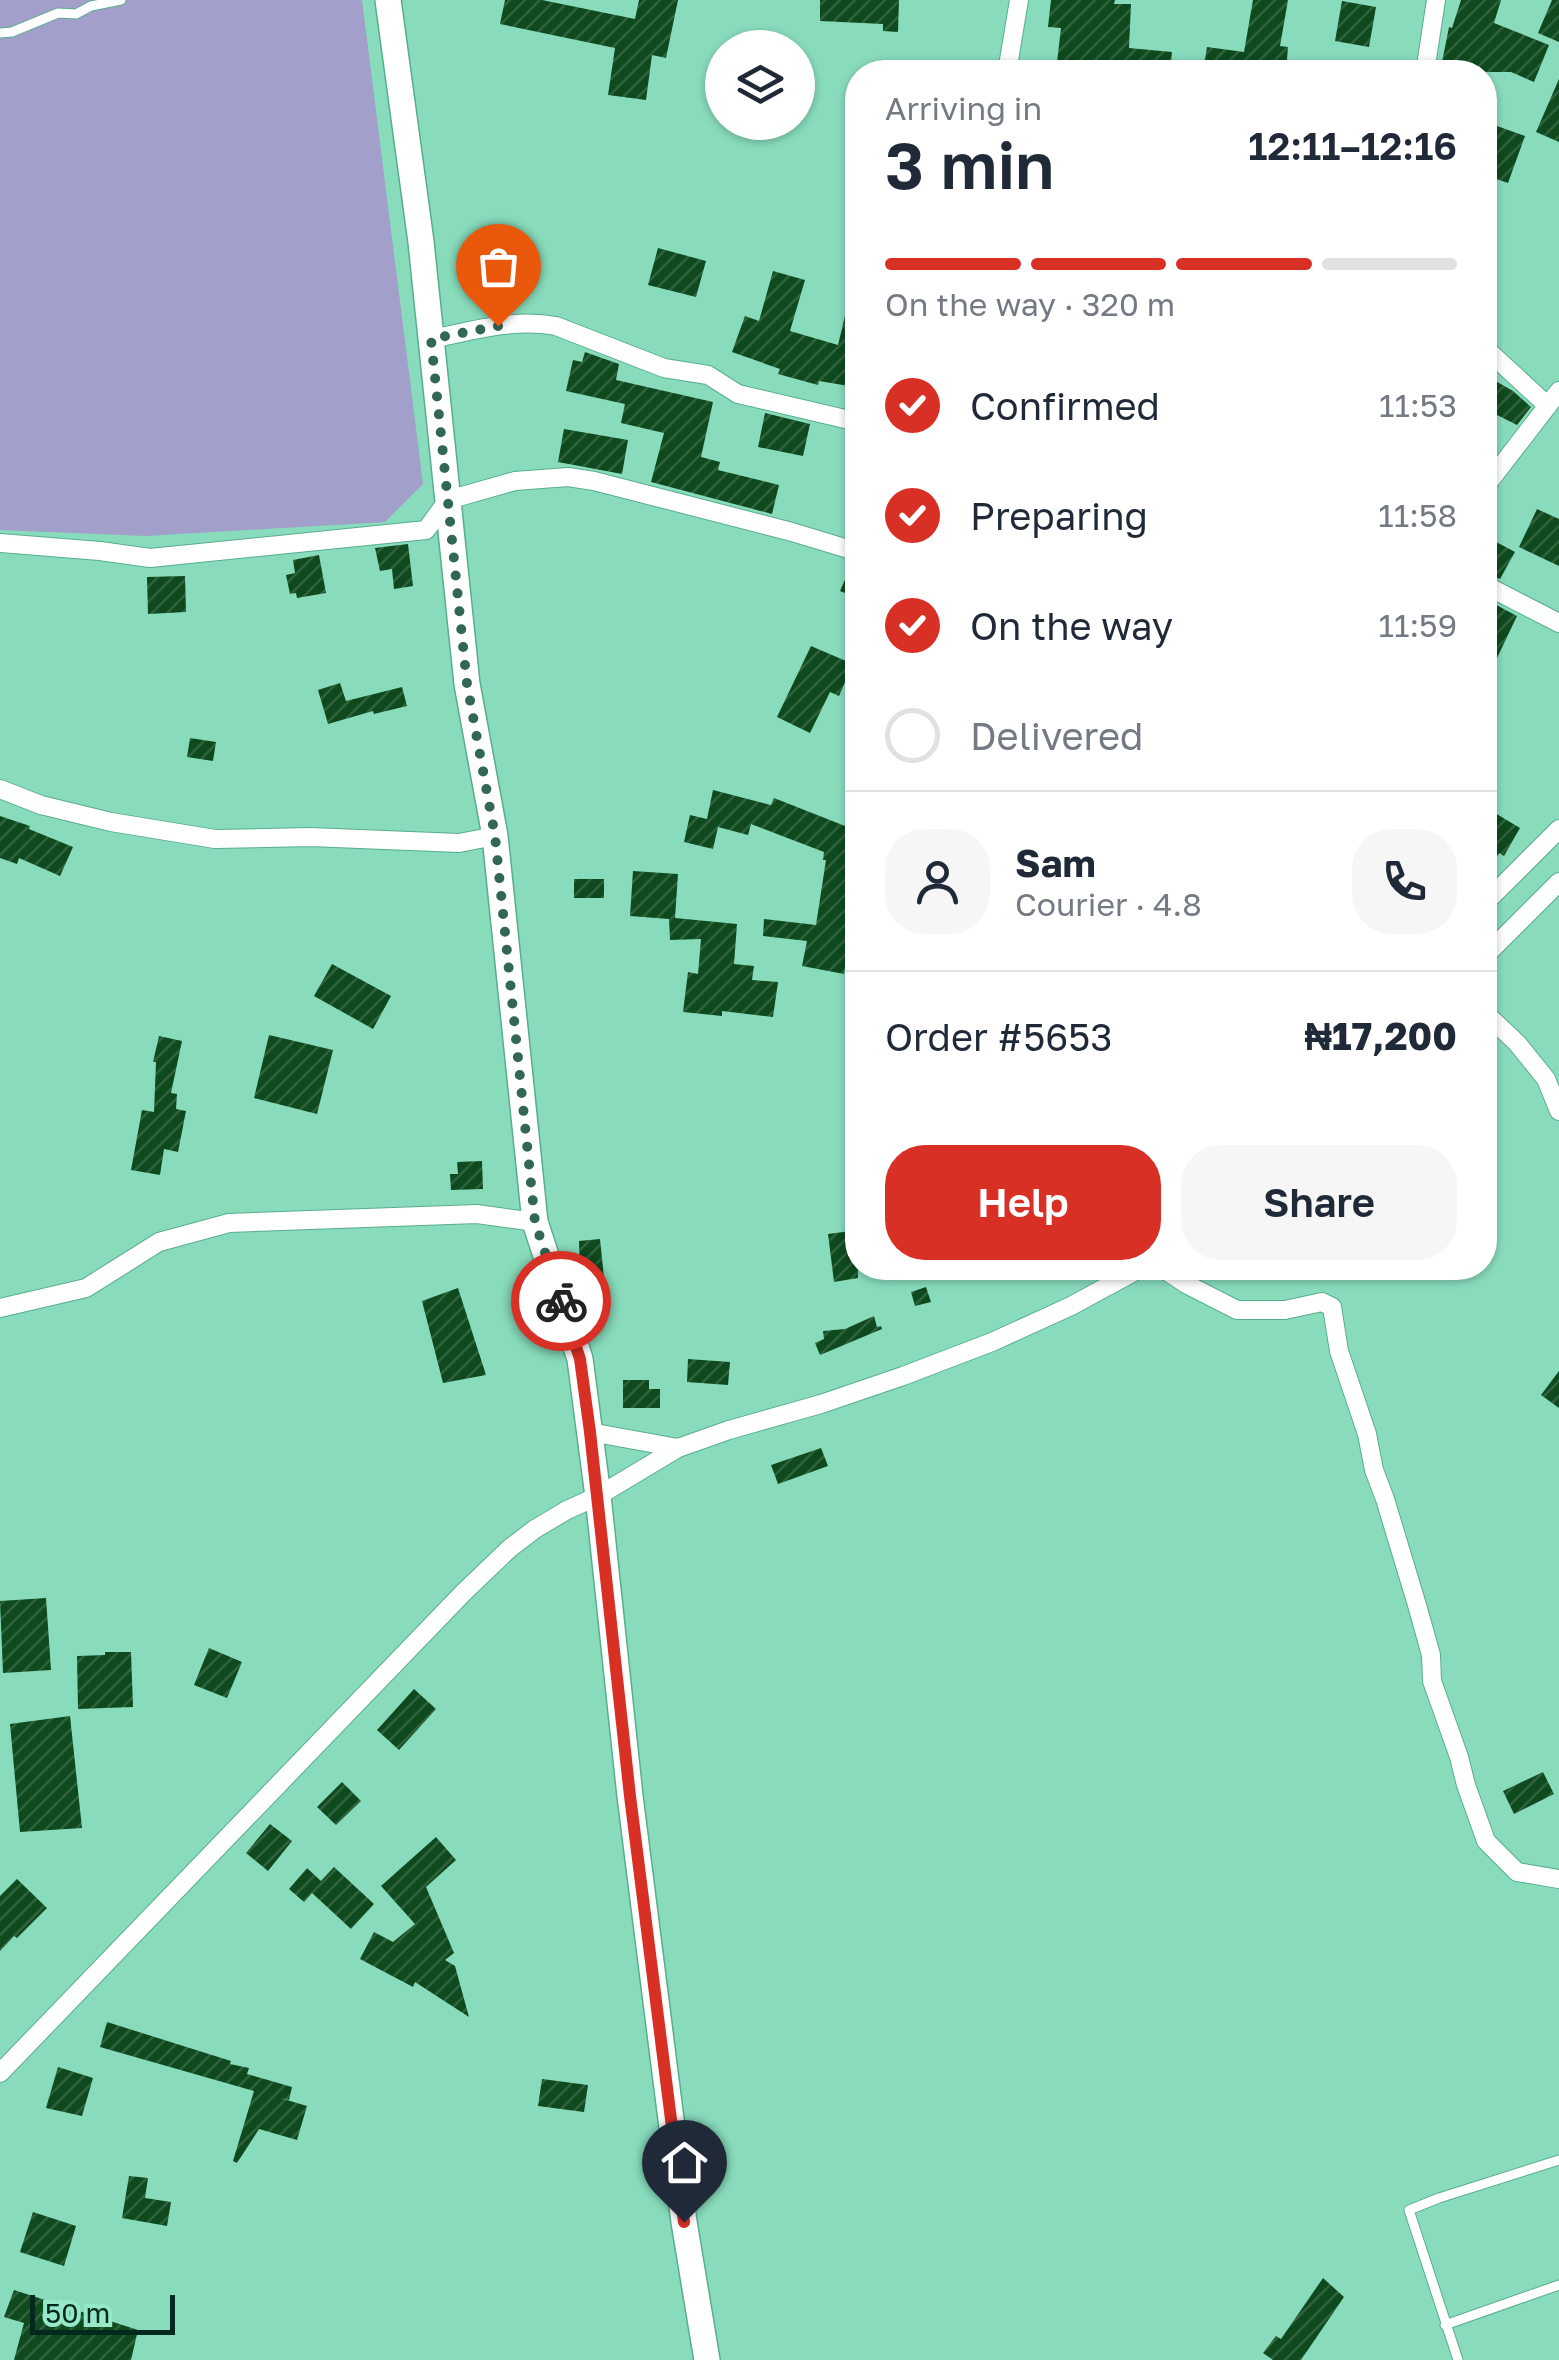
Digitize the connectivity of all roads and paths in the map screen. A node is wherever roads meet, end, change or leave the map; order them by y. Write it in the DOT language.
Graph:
graph roads {
  1 [pos="121,0"];
  2 [pos="388,0"];
  3 [pos="1019,0"];
  4 [pos="1436,0"];
  5 [pos="0,33"];
  6 [pos="1008,60"];
  7 [pos="1427,60"];
  8 [pos="431,339"];
  9 [pos="1497,357"];
  10 [pos="1553,398"];
  11 [pos="845,419"];
  12 [pos="1497,471"];
  13 [pos="448,500"];
  14 [pos="0,543"];
  15 [pos="845,548"];
  16 [pos="1497,591"];
  17 [pos="1559,623"];
  18 [pos="0,788"];
  19 [pos="1559,829"];
  20 [pos="495,836"];
  21 [pos="1559,882"];
  22 [pos="1497,890"];
  23 [pos="1497,944"];
  24 [pos="1497,1024"];
  25 [pos="1559,1112"];
  26 [pos="535,1222"];
  27 [pos="1119,1280"];
  28 [pos="1180,1280"];
  29 [pos="0,1308"];
  30 [pos="590,1432"];
  31 [pos="678,1448"];
  32 [pos="598,1496"];
  33 [pos="1559,1879"];
  34 [pos="0,2073"];
  35 [pos="1559,2160"];
  36 [pos="1559,2285"];
  37 [pos="1445,2325"];
  38 [pos="707,2360"];
  39 [pos="1458,2360"];
  1 -- 5 [label="lane"];
  2 -- 8 [label="main road"];
  3 -- 6 [label="street"];
  4 -- 7 [label="street"];
  8 -- 11 [label="street"];
  8 -- 13 [label="main road"];
  9 -- 10 [label="street"];
  10 -- 12 [label="street"];
  13 -- 14 [label="street"];
  13 -- 15 [label="street"];
  13 -- 20 [label="main road"];
  16 -- 17 [label="street"];
  18 -- 20 [label="street"];
  19 -- 22 [label="street"];
  20 -- 26 [label="main road"];
  21 -- 23 [label="street"];
  24 -- 25 [label="street"];
  26 -- 29 [label="street"];
  26 -- 30 [label="main road"];
  27 -- 31 [label="street"];
  28 -- 33 [label="street"];
  30 -- 31 [label="street"];
  30 -- 32 [label="main road"];
  31 -- 32 [label="street"];
  32 -- 34 [label="street"];
  32 -- 38 [label="main road"];
  35 -- 37 [label="lane"];
  36 -- 37 [label="lane"];
  37 -- 39 [label="lane"];
}
